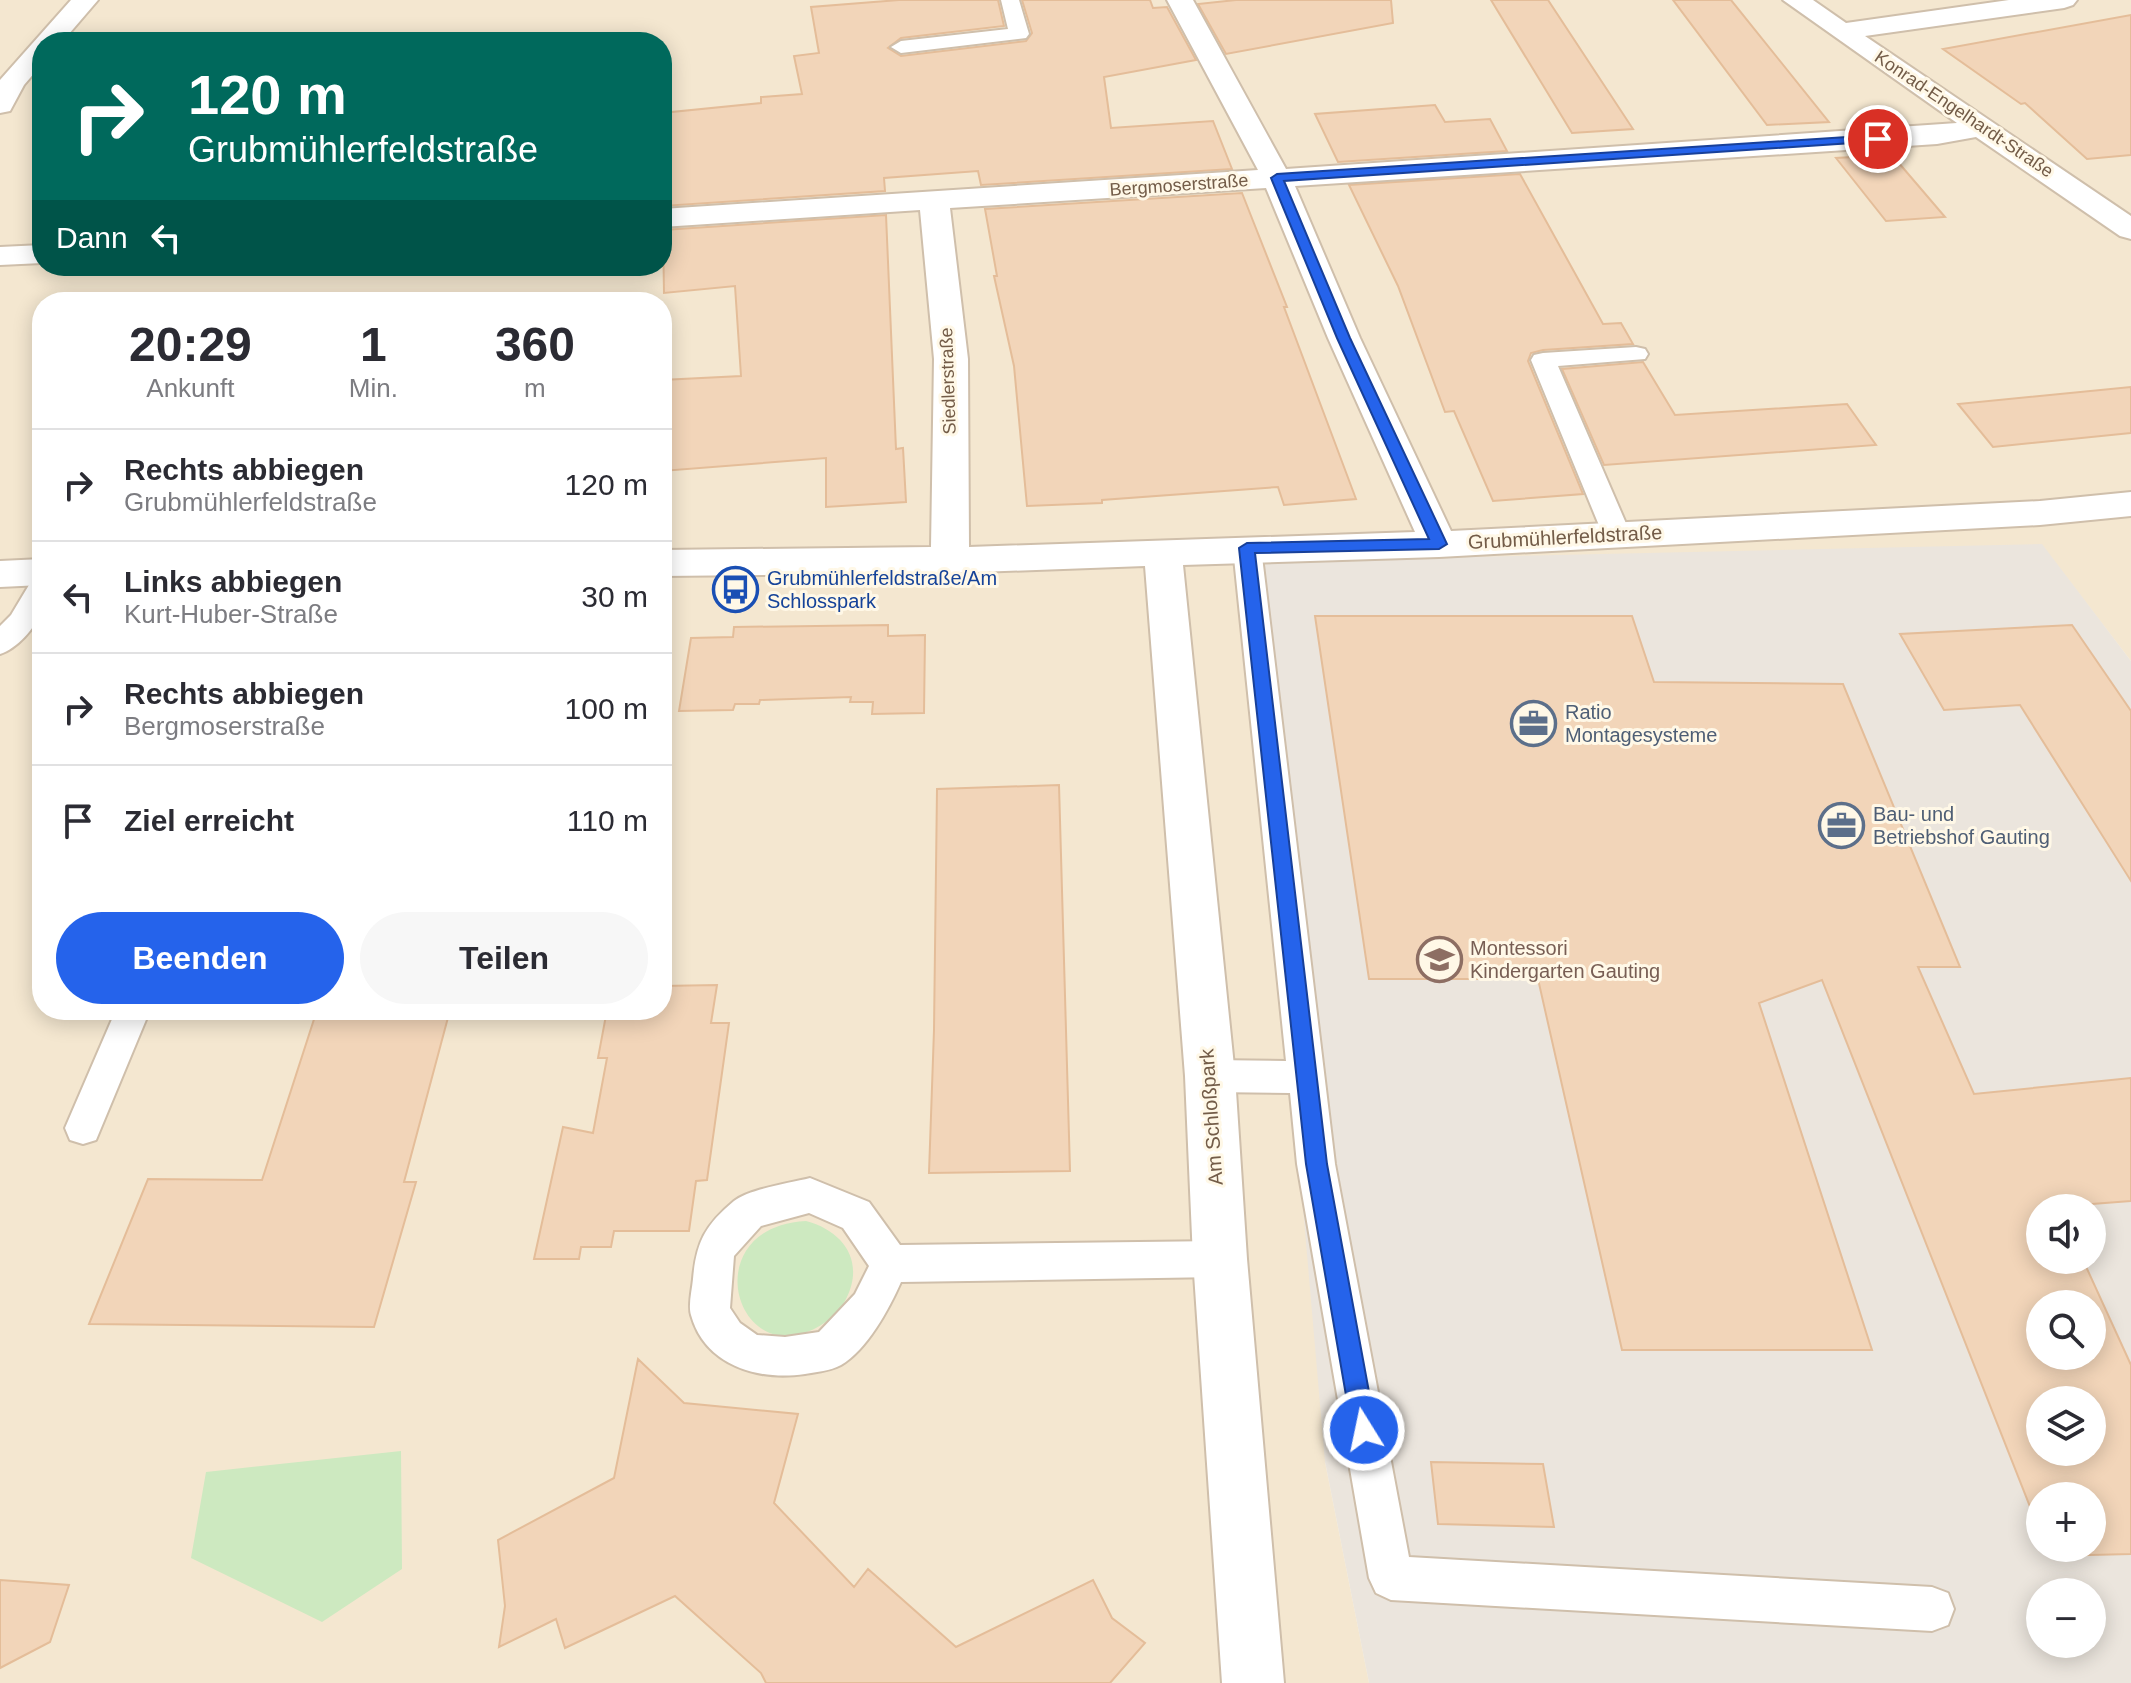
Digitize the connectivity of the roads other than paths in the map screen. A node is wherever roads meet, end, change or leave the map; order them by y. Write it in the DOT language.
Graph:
graph roads {
  1 [pos="85,0"];
  2 [pos="1010,0"];
  3 [pos="1180,0"];
  4 [pos="1796,0"];
  5 [pos="2064,0"];
  6 [pos="1842,31"];
  7 [pos="57,32"];
  8 [pos="901,47"];
  9 [pos="32,59"];
  10 [pos="0,105"];
  11 [pos="1983,127"];
  12 [pos="1277,178"];
  13 [pos="934,202"];
  14 [pos="2118,208"];
  15 [pos="672,217"];
  16 [pos="2131,230"];
  17 [pos="32,254"];
  18 [pos="0,256"];
  19 [pos="1636,354"];
  20 [pos="2131,504"];
  21 [pos="1617,535"];
  22 [pos="1439,544"];
  23 [pos="1247,548"];
  24 [pos="1163,551"];
  25 [pos="950,560"];
  26 [pos="672,563"];
  27 [pos="32,572"];
  28 [pos="0,574"];
  29 [pos="32,604"];
  30 [pos="0,644"];
  31 [pos="129,1020"];
  32 [pos="1210,1076"];
  33 [pos="1306,1077"];
  34 [pos="83,1128"];
  35 [pos="1220,1259"];
  36 [pos="890,1264"];
  37 [pos="1932,1609"];
  38 [pos="1253,1683"];
  1 -- 7 [label="street"];
  2 -- 8 [label="lane"];
  3 -- 12 [label="street"];
  4 -- 6 [label="street, Konrad-Engelhardt-Straße"];
  5 -- 6 [label="street"];
  6 -- 11 [label="street, Konrad-Engelhardt-Straße"];
  9 -- 10 [label="street"];
  11 -- 12 [label="street, Bergmoserstraße"];
  11 -- 14 [label="street, Konrad-Engelhardt-Straße"];
  12 -- 13 [label="street, Bergmoserstraße"];
  12 -- 22 [label="street"];
  13 -- 15 [label="street, Bergmoserstraße"];
  13 -- 25 [label="street, Siedlerstraße"];
  14 -- 16 [label="street, Konrad-Engelhardt-Straße"];
  17 -- 18 [label="street"];
  19 -- 21 [label="lane"];
  20 -- 21 [label="street, Grubmühlerfeldstraße"];
  21 -- 22 [label="street, Grubmühlerfeldstraße"];
  22 -- 23 [label="street, Grubmühlerfeldstraße"];
  23 -- 24 [label="street, Grubmühlerfeldstraße"];
  23 -- 33 [label="lane"];
  24 -- 25 [label="street, Grubmühlerfeldstraße"];
  24 -- 32 [label="street, Am Schloßpark"];
  25 -- 26 [label="street, Grubmühlerfeldstraße"];
  27 -- 28 [label="street"];
  29 -- 30 [label="lane"];
  31 -- 34 [label="lane"];
  32 -- 33 [label="lane"];
  32 -- 35 [label="street, Am Schloßpark"];
  33 -- 37 [label="lane"];
  35 -- 36 [label="lane"];
  35 -- 38 [label="street, Am Schloßpark"];
  36 -- 36 [label="lane"];
}
